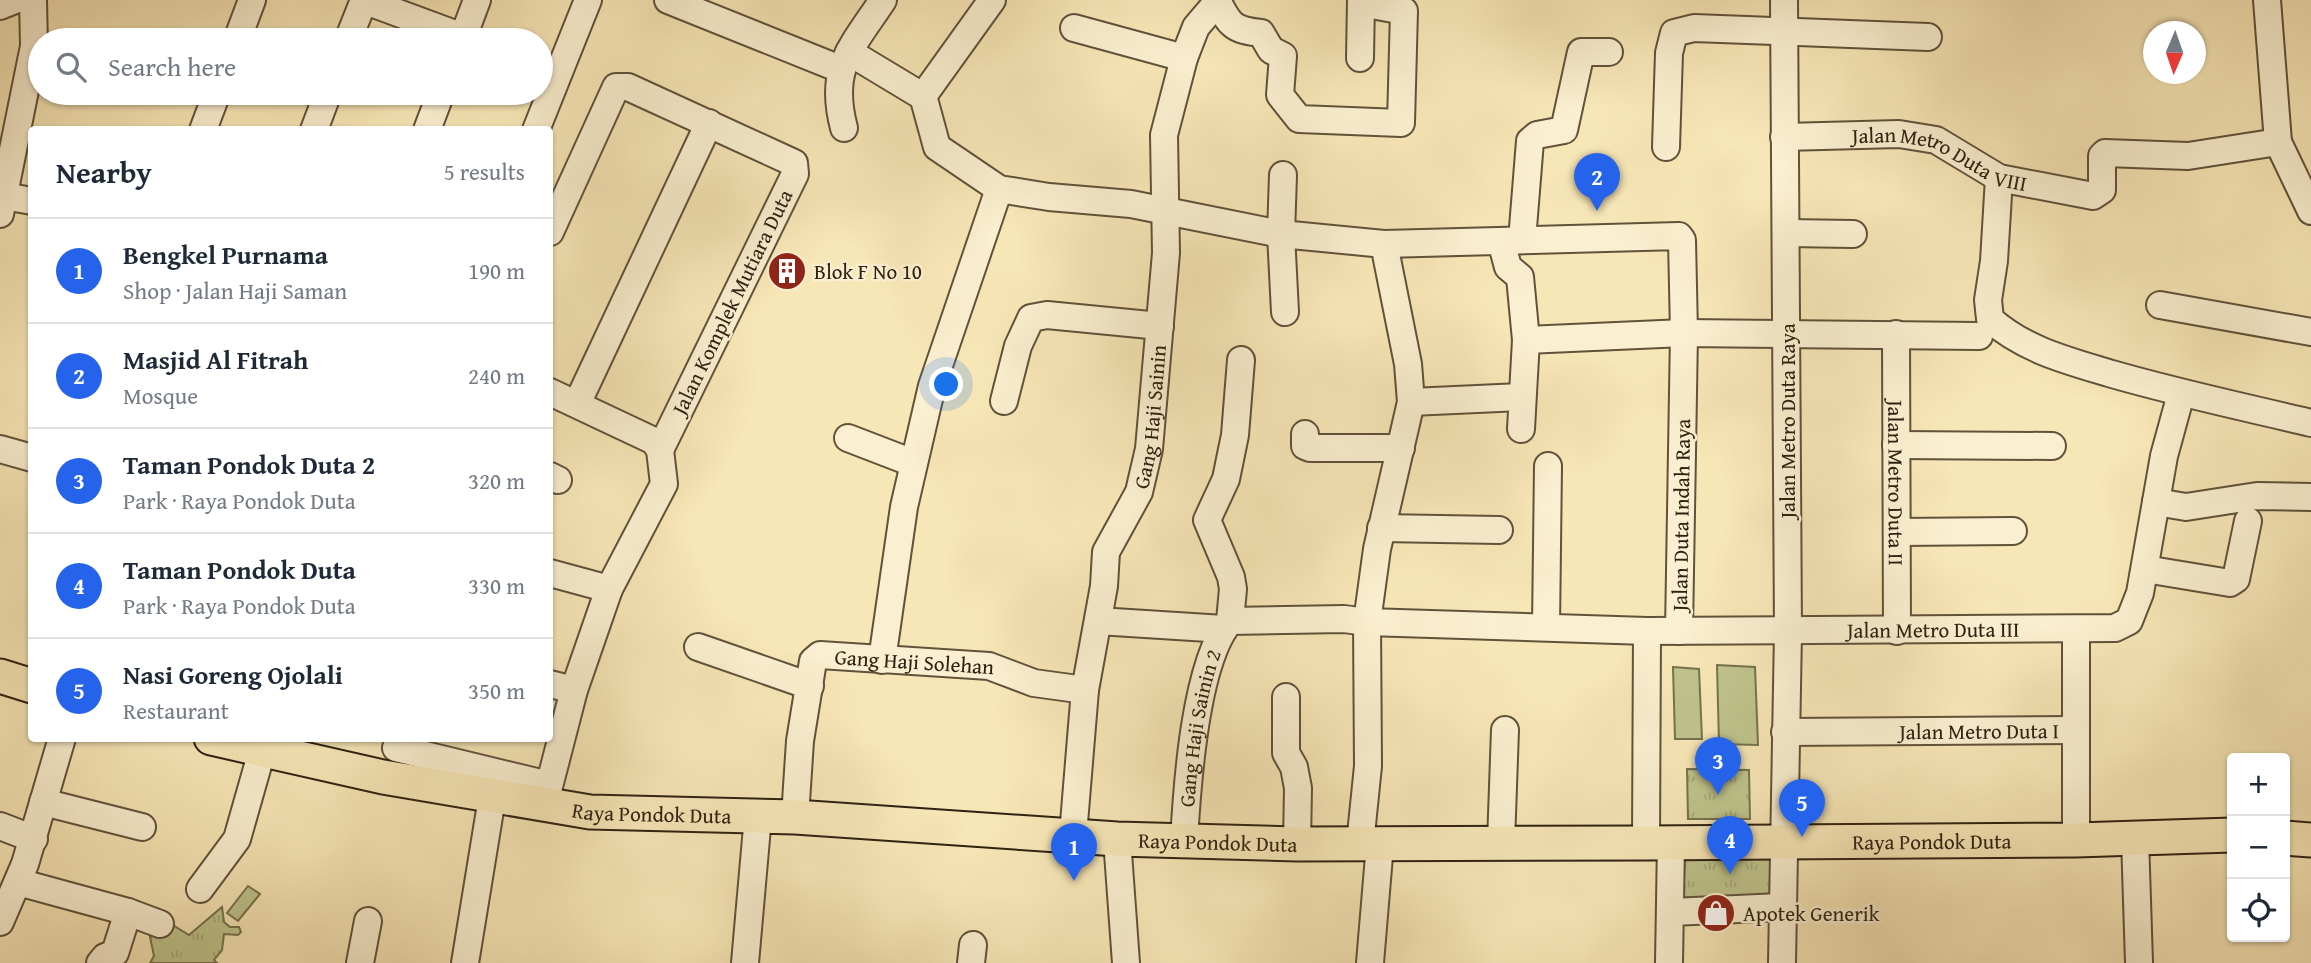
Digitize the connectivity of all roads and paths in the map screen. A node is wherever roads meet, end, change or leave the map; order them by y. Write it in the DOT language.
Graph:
graph roads {
  1 [pos="15,0"];
  2 [pos="33,0"];
  3 [pos="252,0"];
  4 [pos="364,0"];
  5 [pos="477,0"];
  6 [pos="588,0"];
  7 [pos="883,0"];
  8 [pos="992,0"];
  9 [pos="1784,0"];
  10 [pos="2267,0"];
  11 [pos="1219,1"];
  12 [pos="1361,1"];
  13 [pos="685,3"];
  14 [pos="0,6"];
  15 [pos="34,28"];
  16 [pos="242,28"];
  17 [pos="353,28"];
  18 [pos="435,28"];
  19 [pos="467,28"];
  20 [pos="1074,28"];
  21 [pos="1785,30"];
  22 [pos="1928,37"];
  23 [pos="1609,52"];
  24 [pos="1184,58"];
  25 [pos="1360,58"];
  26 [pos="845,60"];
  27 [pos="28,76"];
  28 [pos="553,88"];
  29 [pos="922,92"];
  30 [pos="212,105"];
  31 [pos="323,105"];
  32 [pos="436,105"];
  33 [pos="546,105"];
  34 [pos="709,123"];
  35 [pos="205,126"];
  36 [pos="316,126"];
  37 [pos="429,126"];
  38 [pos="538,126"];
  39 [pos="844,128"];
  40 [pos="1784,137"];
  41 [pos="2278,142"];
  42 [pos="1666,147"];
  43 [pos="1283,175"];
  44 [pos="1999,178"];
  45 [pos="999,188"];
  46 [pos="28,202"];
  47 [pos="1,209"];
  48 [pos="1165,210"];
  49 [pos="2311,211"];
  50 [pos="553,226"];
  51 [pos="1787,233"];
  52 [pos="1281,234"];
  53 [pos="1853,234"];
  54 [pos="1512,240"];
  55 [pos="1384,244"];
  56 [pos="2160,304"];
  57 [pos="1285,313"];
  58 [pos="1160,326"];
  59 [pos="1684,332"];
  60 [pos="1787,332"];
  61 [pos="2311,332"];
  62 [pos="1896,334"];
  63 [pos="1979,336"];
  64 [pos="1526,341"];
  65 [pos="1241,360"];
  66 [pos="553,393"];
  67 [pos="2181,394"];
  68 [pos="1521,397"];
  69 [pos="1004,401"];
  70 [pos="1410,402"];
  71 [pos="577,404"];
  72 [pos="2311,423"];
  73 [pos="1521,429"];
  74 [pos="1305,435"];
  75 [pos="848,438"];
  76 [pos="1896,445"];
  77 [pos="2052,446"];
  78 [pos="1401,448"];
  79 [pos="0,449"];
  80 [pos="28,457"];
  81 [pos="663,462"];
  82 [pos="913,463"];
  83 [pos="1548,467"];
  84 [pos="2311,497"];
  85 [pos="2156,502"];
  86 [pos="2248,521"];
  87 [pos="1381,528"];
  88 [pos="1499,530"];
  89 [pos="2013,531"];
  90 [pos="1898,532"];
  91 [pos="2147,559"];
  92 [pos="553,574"];
  93 [pos="609,589"];
  94 [pos="1098,621"];
  95 [pos="1367,622"];
  96 [pos="1227,625"];
  97 [pos="1546,627"];
  98 [pos="1647,631"];
  99 [pos="1679,631"];
  100 [pos="1897,631"];
  101 [pos="2076,631"];
  102 [pos="1788,632"];
  103 [pos="698,647"];
  104 [pos="882,660"];
  105 [pos="0,676"];
  106 [pos="28,685"];
  107 [pos="810,686"];
  108 [pos="562,687"];
  109 [pos="1085,690"];
  110 [pos="1286,697"];
  111 [pos="1505,730"];
  112 [pos="2076,730"];
  113 [pos="1785,732"];
  114 [pos="61,742"];
  115 [pos="227,742"];
  116 [pos="396,748"];
  117 [pos="262,751"];
  118 [pos="547,795"];
  119 [pos="492,798"];
  120 [pos="44,802"];
  121 [pos="758,816"];
  122 [pos="795,817"];
  123 [pos="0,826"];
  124 [pos="142,827"];
  125 [pos="1073,835"];
  126 [pos="2227,835"];
  127 [pos="2135,838"];
  128 [pos="2290,838"];
  129 [pos="34,839"];
  130 [pos="1117,839"];
  131 [pos="2077,840"];
  132 [pos="2311,840"];
  133 [pos="1184,841"];
  134 [pos="1783,842"];
  135 [pos="1501,843"];
  136 [pos="1659,843"];
  137 [pos="1297,844"];
  138 [pos="1370,844"];
  139 [pos="18,882"];
  140 [pos="200,889"];
  141 [pos="1783,907"];
  142 [pos="128,912"];
  143 [pos="1671,912"];
  144 [pos="368,921"];
  145 [pos="0,922"];
  146 [pos="160,924"];
  147 [pos="100,963"];
  148 [pos="360,963"];
  149 [pos="465,963"];
  150 [pos="745,963"];
  151 [pos="1126,963"];
  152 [pos="1370,963"];
  153 [pos="1669,963"];
  154 [pos="1782,963"];
  155 [pos="2139,963"];
  1 -- 14 [label="street"];
  2 -- 15 [label="street"];
  3 -- 16 [label="street"];
  4 -- 17 [label="street"];
  4 -- 18 [label="street"];
  5 -- 19 [label="street"];
  6 -- 28 [label="street"];
  7 -- 26 [label="street"];
  8 -- 29 [label="street"];
  9 -- 21 [label="street, Jalan Metro Duta Raya"];
  10 -- 41 [label="street"];
  11 -- 12 [label="street"];
  11 -- 24 [label="street, Gang Haji Sainin"];
  12 -- 25 [label="street"];
  13 -- 26 [label="street"];
  20 -- 24 [label="street"];
  21 -- 22 [label="street"];
  21 -- 40 [label="street, Jalan Metro Duta Raya"];
  21 -- 42 [label="street"];
  23 -- 54 [label="street"];
  24 -- 48 [label="street, Gang Haji Sainin"];
  26 -- 29 [label="street"];
  26 -- 39 [label="street"];
  27 -- 47 [label="street"];
  29 -- 45 [label="street"];
  30 -- 35 [label="street"];
  31 -- 36 [label="street"];
  32 -- 37 [label="street"];
  33 -- 38 [label="street"];
  34 -- 50 [label="street, Jalan Komplek Mutiara Duta"];
  34 -- 71 [label="street"];
  34 -- 81 [label="street, Jalan Komplek Mutiara Duta"];
  40 -- 44 [label="street, Jalan Metro Duta VIII"];
  40 -- 51 [label="street, Jalan Metro Duta Raya"];
  41 -- 44 [label="street, Jalan Metro Duta VIII"];
  41 -- 49 [label="street"];
  43 -- 52 [label="street"];
  44 -- 67 [label="street"];
  45 -- 48 [label="street"];
  45 -- 82 [label="street"];
  46 -- 47 [label="street"];
  48 -- 52 [label="street"];
  48 -- 58 [label="street, Gang Haji Sainin"];
  51 -- 53 [label="street"];
  51 -- 60 [label="street, Jalan Metro Duta Raya"];
  52 -- 55 [label="street"];
  52 -- 57 [label="street"];
  54 -- 55 [label="street"];
  54 -- 59 [label="street, Jalan Duta Indah Raya"];
  54 -- 64 [label="street"];
  55 -- 70 [label="street"];
  56 -- 61 [label="street"];
  58 -- 69 [label="street"];
  58 -- 94 [label="street, Gang Haji Sainin"];
  59 -- 60 [label="street"];
  59 -- 64 [label="street"];
  59 -- 99 [label="street, Jalan Duta Indah Raya"];
  60 -- 62 [label="street"];
  60 -- 102 [label="street, Jalan Metro Duta Raya"];
  62 -- 63 [label="street"];
  62 -- 76 [label="street, Jalan Metro Duta II"];
  64 -- 68 [label="street"];
  65 -- 96 [label="street, Gang Haji Sainin 2"];
  66 -- 71 [label="street"];
  67 -- 72 [label="street"];
  67 -- 85 [label="street"];
  68 -- 70 [label="street"];
  68 -- 73 [label="street"];
  70 -- 78 [label="street"];
  71 -- 81 [label="street"];
  74 -- 78 [label="street"];
  75 -- 82 [label="street"];
  76 -- 77 [label="street"];
  76 -- 90 [label="street, Jalan Metro Duta II"];
  78 -- 87 [label="street"];
  79 -- 80 [label="street"];
  81 -- 93 [label="street, Jalan Komplek Mutiara Duta"];
  82 -- 104 [label="street"];
  83 -- 97 [label="street"];
  84 -- 85 [label="street"];
  85 -- 91 [label="street"];
  86 -- 91 [label="street"];
  87 -- 88 [label="street"];
  87 -- 95 [label="street"];
  89 -- 90 [label="street"];
  90 -- 100 [label="street, Jalan Metro Duta II"];
  91 -- 101 [label="street, Jalan Metro Duta III"];
  92 -- 93 [label="street"];
  93 -- 108 [label="street, Jalan Komplek Mutiara Duta"];
  94 -- 96 [label="street"];
  94 -- 109 [label="street, Gang Haji Sainin"];
  95 -- 96 [label="street"];
  95 -- 97 [label="street"];
  95 -- 138 [label="street"];
  96 -- 133 [label="street, Gang Haji Sainin 2"];
  97 -- 98 [label="street"];
  98 -- 99 [label="street"];
  98 -- 136 [label="street"];
  99 -- 102 [label="street, Jalan Duta Indah Raya"];
  100 -- 101 [label="street, Jalan Metro Duta III"];
  100 -- 102 [label="street, Jalan Metro Duta III"];
  101 -- 112 [label="street, Jalan Metro Duta I"];
  102 -- 113 [label="street, Jalan Metro Duta Raya"];
  103 -- 107 [label="street"];
  104 -- 107 [label="street, Gang Haji Solehan"];
  104 -- 109 [label="street, Gang Haji Solehan"];
  105 -- 106 [label="main road"];
  107 -- 122 [label="street, Gang Haji Solehan"];
  108 -- 118 [label="street, Jalan Komplek Mutiara Duta"];
  109 -- 125 [label="street, Gang Haji Sainin"];
  110 -- 137 [label="street"];
  111 -- 135 [label="street"];
  112 -- 113 [label="street, Jalan Metro Duta I"];
  112 -- 131 [label="street"];
  113 -- 134 [label="street, Jalan Metro Duta Raya"];
  114 -- 120 [label="street"];
  115 -- 117 [label="main road, Raya Pondok Duta"];
  116 -- 118 [label="street"];
  117 -- 119 [label="main road, Raya Pondok Duta"];
  117 -- 140 [label="street"];
  118 -- 119 [label="main road, Raya Pondok Duta"];
  118 -- 121 [label="main road, Raya Pondok Duta"];
  119 -- 149 [label="street"];
  120 -- 124 [label="street"];
  120 -- 129 [label="street"];
  121 -- 122 [label="main road, Raya Pondok Duta"];
  121 -- 150 [label="street"];
  122 -- 125 [label="main road, Raya Pondok Duta"];
  123 -- 129 [label="street"];
  125 -- 130 [label="main road, Raya Pondok Duta"];
  126 -- 127 [label="main road, Raya Pondok Duta"];
  127 -- 131 [label="main road, Raya Pondok Duta"];
  127 -- 155 [label="street"];
  128 -- 132 [label="main road"];
  129 -- 139 [label="street"];
  130 -- 133 [label="main road, Raya Pondok Duta"];
  130 -- 151 [label="street"];
  131 -- 134 [label="main road, Raya Pondok Duta"];
  133 -- 137 [label="main road, Raya Pondok Duta"];
  134 -- 136 [label="main road, Raya Pondok Duta"];
  134 -- 141 [label="street, Jalan Metro Duta Raya"];
  135 -- 136 [label="main road, Raya Pondok Duta"];
  135 -- 138 [label="main road, Raya Pondok Duta"];
  136 -- 143 [label="street"];
  137 -- 138 [label="main road, Raya Pondok Duta"];
  138 -- 152 [label="street"];
  139 -- 142 [label="street"];
  139 -- 145 [label="street"];
  141 -- 143 [label="street"];
  141 -- 154 [label="street, Jalan Metro Duta Raya"];
  142 -- 146 [label="street"];
  142 -- 147 [label="street"];
  143 -- 153 [label="street"];
  144 -- 148 [label="street"];
}
